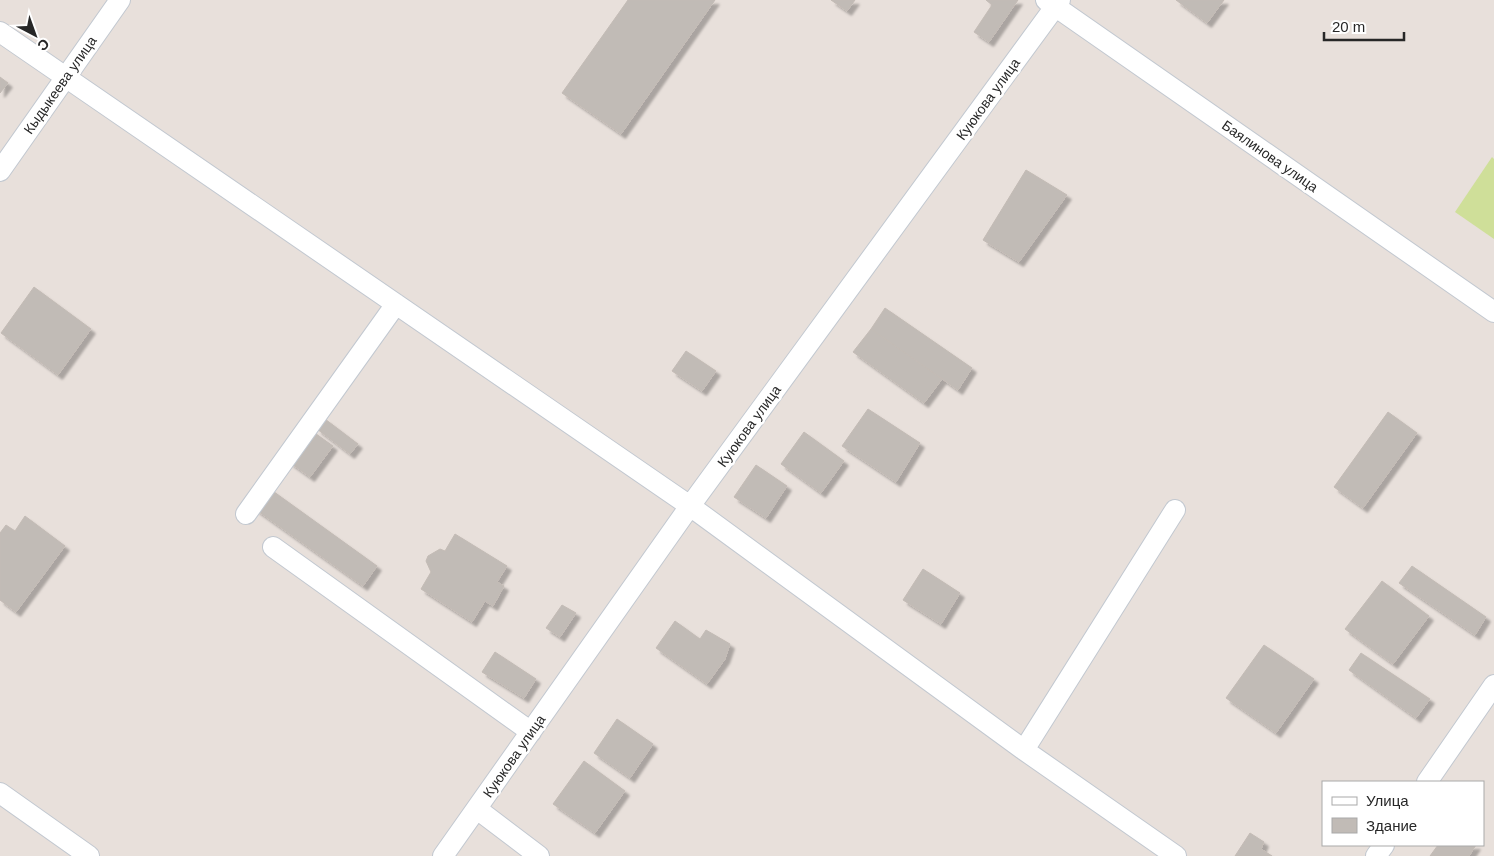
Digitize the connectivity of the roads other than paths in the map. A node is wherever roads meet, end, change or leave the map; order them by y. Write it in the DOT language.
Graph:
graph roads {
  1 [pos="120,0"];
  2 [pos="1054,2"];
  3 [pos="0,32"];
  4 [pos="65,77"];
  5 [pos="0,171"];
  6 [pos="396,304"];
  7 [pos="1494,312"];
  8 [pos="690,506"];
  9 [pos="1175,510"];
  10 [pos="246,514"];
  11 [pos="273,546"];
  12 [pos="1494,685"];
  13 [pos="531,732"];
  14 [pos="1024,750"];
  15 [pos="1428,781"];
  16 [pos="0,793"];
  17 [pos="476,809"];
  18 [pos="89,856"];
  19 [pos="444,856"];
  20 [pos="539,856"];
  21 [pos="1176,856"];
  1 -- 4 [label="street, Кыдыкеева улица"];
  2 -- 7 [label="street, Баялинова улица"];
  2 -- 8 [label="street, Куюкова улица"];
  3 -- 4 [label="street"];
  4 -- 5 [label="street, Кыдыкеева улица"];
  4 -- 6 [label="street"];
  6 -- 8 [label="street"];
  6 -- 10 [label="street"];
  8 -- 13 [label="street, Куюкова улица"];
  8 -- 14 [label="street"];
  9 -- 14 [label="street"];
  11 -- 13 [label="street"];
  12 -- 15 [label="street"];
  13 -- 17 [label="street, Куюкова улица"];
  14 -- 21 [label="street"];
  16 -- 18 [label="street"];
  17 -- 19 [label="street, Куюкова улица"];
  17 -- 20 [label="street"];
}
